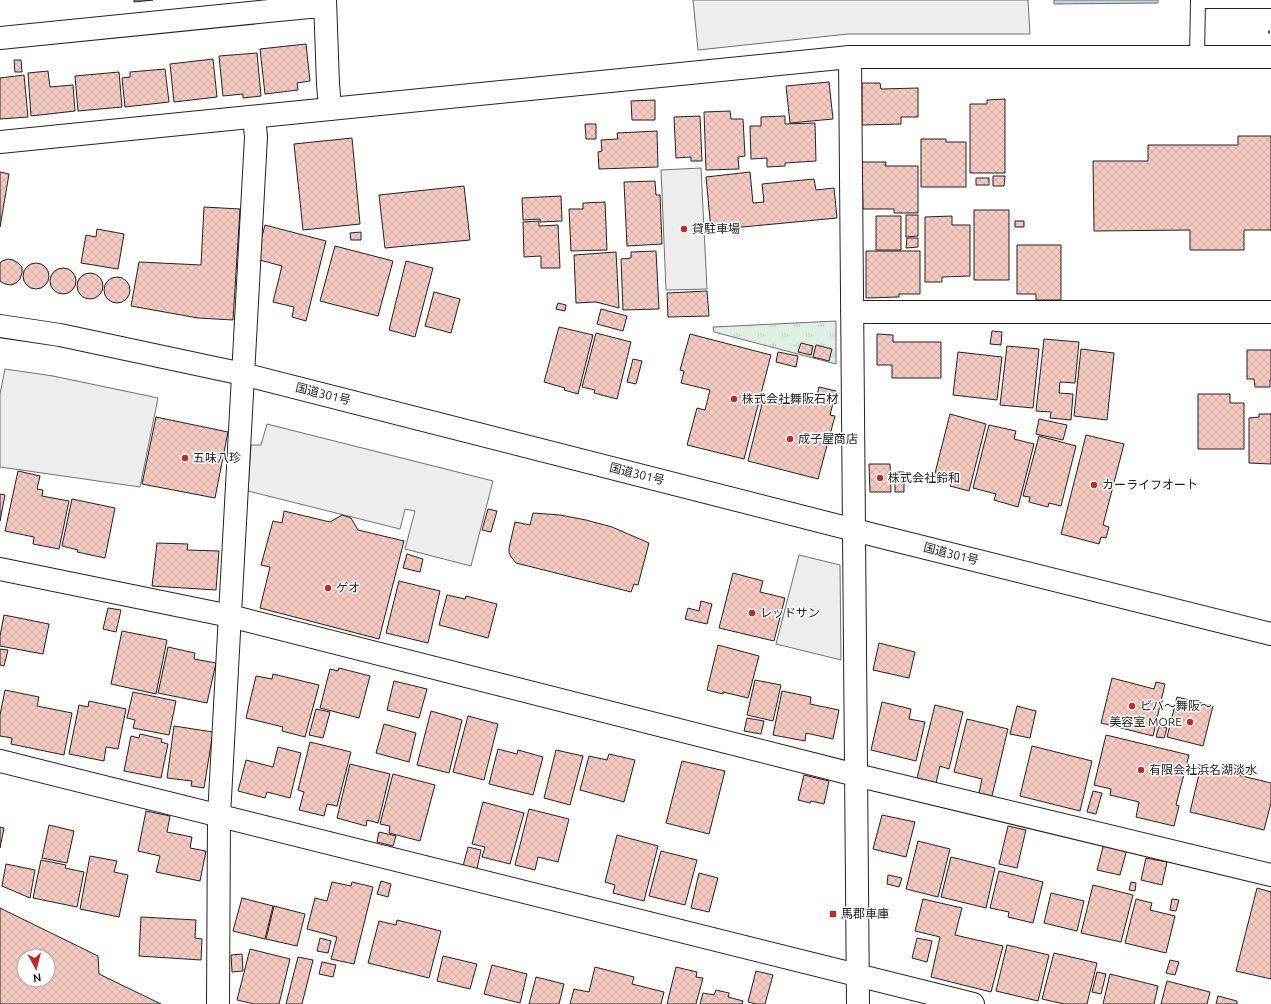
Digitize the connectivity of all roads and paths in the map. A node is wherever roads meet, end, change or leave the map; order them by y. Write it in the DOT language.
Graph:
graph roads {
  1 [pos="1198,0"];
  2 [pos="1271,1"];
  3 [pos="325,3"];
  4 [pos="0,38"];
  5 [pos="850,57"];
  6 [pos="1198,57"];
  7 [pos="1271,57"];
  8 [pos="330,109"];
  9 [pos="254,117"];
  10 [pos="0,142"];
  11 [pos="852,312"];
  12 [pos="1271,312"];
  13 [pos="0,326"];
  14 [pos="243,374"];
  15 [pos="854,529"];
  16 [pos="0,569"];
  17 [pos="230,616"];
  18 [pos="1271,634"];
  19 [pos="0,761"];
  20 [pos="856,775"];
  21 [pos="219,816"];
  22 [pos="1271,875"];
  23 [pos="858,975"];
  24 [pos="218,1004"];
  25 [pos="858,1004"];
  26 [pos="973,1004"];
  1 -- 2 [label="lane"];
  1 -- 6 [label="lane"];
  3 -- 4 [label="main road"];
  3 -- 8 [label="main road"];
  5 -- 6 [label="main road"];
  5 -- 8 [label="main road"];
  5 -- 11 [label="main road"];
  6 -- 7 [label="main road"];
  8 -- 9 [label="main road"];
  9 -- 10 [label="main road"];
  9 -- 14 [label="main road"];
  11 -- 12 [label="main road"];
  11 -- 15 [label="main road"];
  13 -- 14 [label="main road, 国道301号"];
  14 -- 15 [label="main road, 国道301号"];
  14 -- 17 [label="main road"];
  15 -- 18 [label="main road, 国道301号"];
  15 -- 20 [label="main road"];
  16 -- 17 [label="main road"];
  17 -- 20 [label="main road"];
  17 -- 21 [label="main road"];
  19 -- 21 [label="main road"];
  20 -- 22 [label="main road"];
  20 -- 23 [label="main road"];
  21 -- 23 [label="main road"];
  21 -- 24 [label="main road"];
  23 -- 25 [label="main road"];
  23 -- 26 [label="main road"];
}
